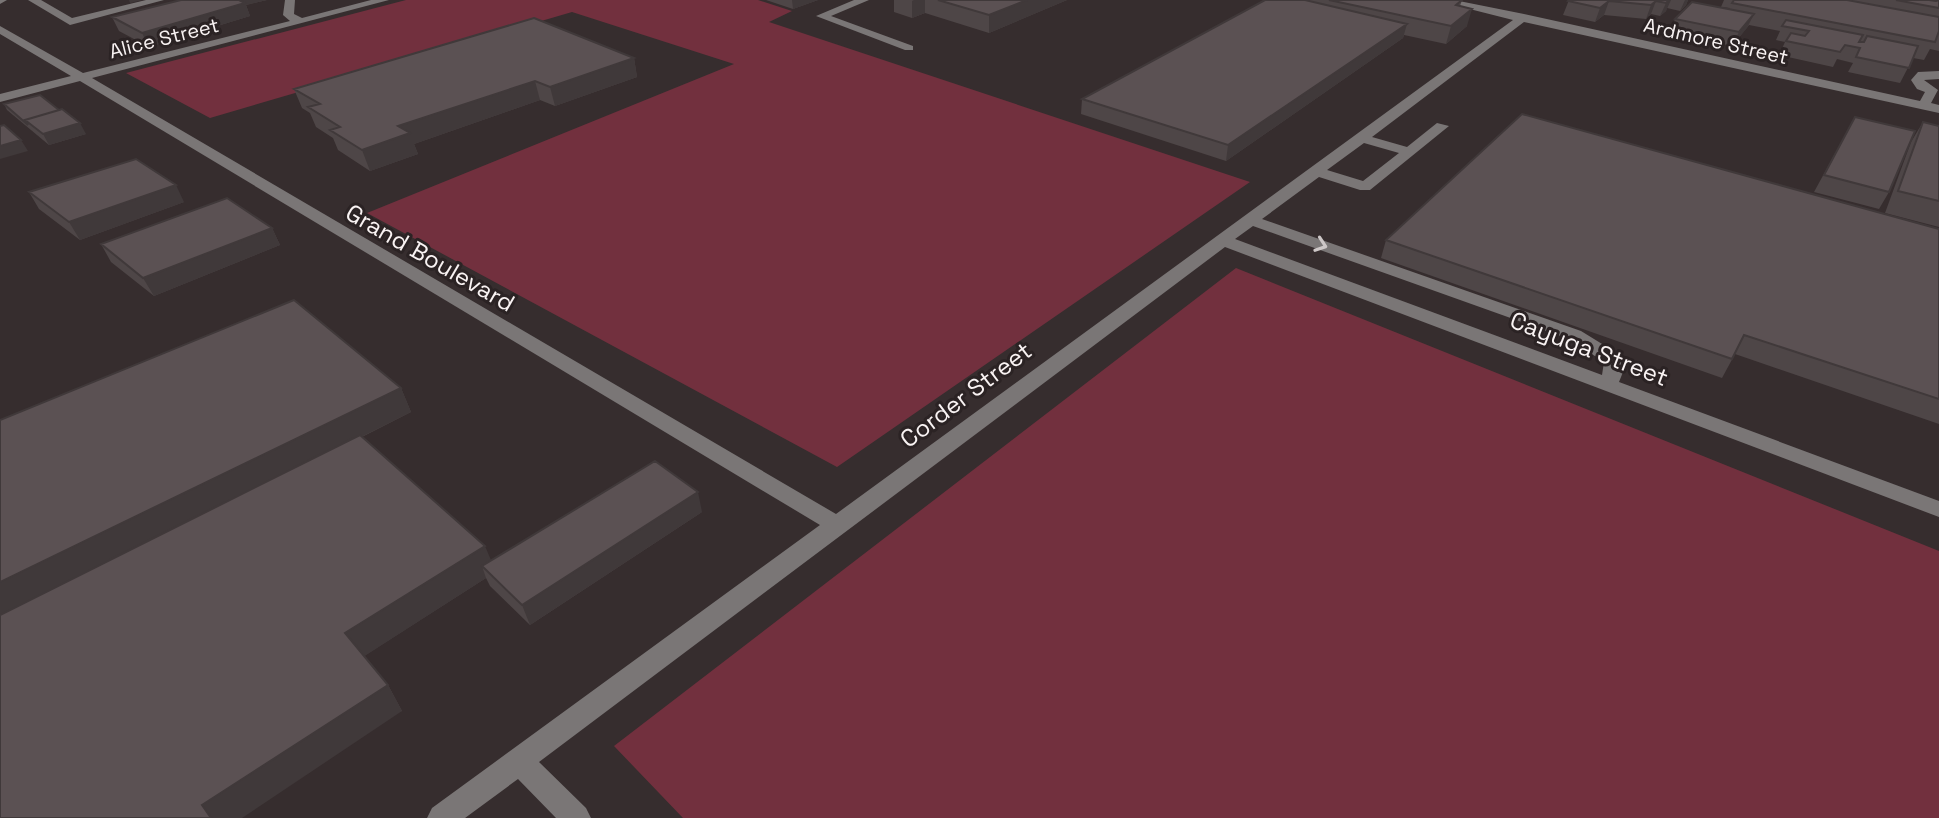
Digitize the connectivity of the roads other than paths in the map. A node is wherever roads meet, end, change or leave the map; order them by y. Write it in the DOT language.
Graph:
graph roads {
  1 [pos="33,0"];
  2 [pos="159,0"];
  3 [pos="290,0"];
  4 [pos="384,0"];
  5 [pos="864,0"];
  6 [pos="1439,0"];
  7 [pos="1524,17"];
  8 [pos="300,21"];
  9 [pos="0,29"];
  10 [pos="909,48"];
  11 [pos="1939,75"];
  12 [pos="80,77"];
  13 [pos="1937,90"];
  14 [pos="0,98"];
  15 [pos="1924,105"];
  16 [pos="1939,109"];
  17 [pos="1442,126"];
  18 [pos="1359,137"];
  19 [pos="1409,152"];
  20 [pos="1313,170"];
  21 [pos="1247,219"];
  22 [pos="1220,239"];
  23 [pos="1608,384"];
  24 [pos="1939,509"];
  25 [pos="836,524"];
  26 [pos="519,761"];
  27 [pos="442,818"];
  28 [pos="576,818"];
  1 -- 2 [label="street"];
  3 -- 8 [label="street"];
  4 -- 8 [label="street, Alice Street"];
  5 -- 10 [label="street"];
  6 -- 7 [label="street, Ardmore Street"];
  7 -- 15 [label="street, Ardmore Street"];
  7 -- 18 [label="street, Corder Street"];
  8 -- 12 [label="street, Alice Street"];
  9 -- 12 [label="street, Grand Boulevard"];
  11 -- 13 [label="street"];
  12 -- 14 [label="street, Alice Street"];
  12 -- 25 [label="street, Grand Boulevard"];
  13 -- 15 [label="street"];
  15 -- 16 [label="street, Ardmore Street"];
  17 -- 19 [label="street"];
  18 -- 19 [label="street"];
  18 -- 20 [label="street, Corder Street"];
  19 -- 20 [label="street"];
  20 -- 21 [label="street, Corder Street"];
  21 -- 22 [label="street, Corder Street"];
  21 -- 23 [label="street, one-way"];
  22 -- 23 [label="street, Cayuga Street"];
  22 -- 25 [label="street, Corder Street"];
  23 -- 24 [label="street, Cayuga Street"];
  25 -- 26 [label="street, Corder Street"];
  26 -- 27 [label="street, Corder Street"];
  26 -- 28 [label="street"];
}
